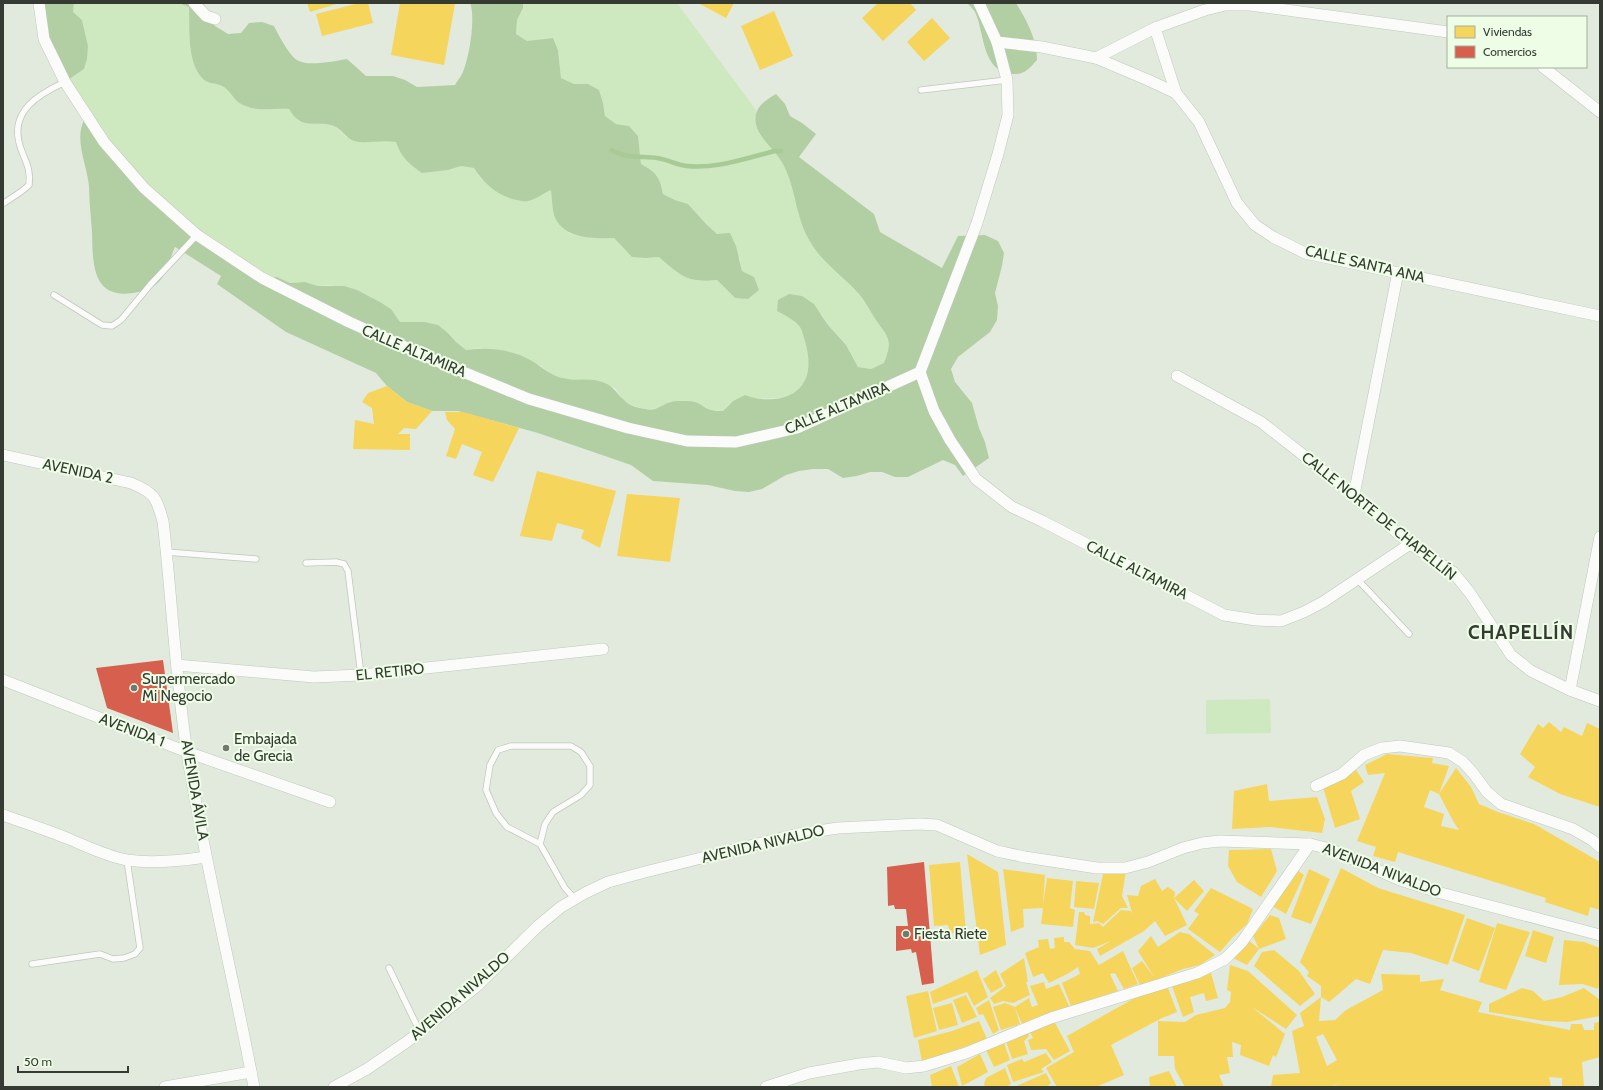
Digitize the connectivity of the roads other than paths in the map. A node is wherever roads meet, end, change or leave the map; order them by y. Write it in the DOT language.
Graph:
graph roads {
  1 [pos="39,3"];
  2 [pos="194,3"];
  3 [pos="978,3"];
  4 [pos="215,20"];
  5 [pos="1155,28"];
  6 [pos="1447,32"];
  7 [pos="997,42"];
  8 [pos="1096,58"];
  9 [pos="1544,68"];
  10 [pos="1007,80"];
  11 [pos="65,82"];
  12 [pos="921,90"];
  13 [pos="1176,93"];
  14 [pos="1600,112"];
  15 [pos="4,203"];
  16 [pos="197,235"];
  17 [pos="1398,272"];
  18 [pos="54,295"];
  19 [pos="1600,316"];
  20 [pos="920,372"];
  21 [pos="1177,376"];
  22 [pos="3,455"];
  23 [pos="150,492"];
  24 [pos="1354,495"];
  25 [pos="1600,537"];
  26 [pos="1410,544"];
  27 [pos="166,552"];
  28 [pos="256,559"];
  29 [pos="306,563"];
  30 [pos="1357,579"];
  31 [pos="1409,634"];
  32 [pos="602,650"];
  33 [pos="176,665"];
  34 [pos="361,675"];
  35 [pos="3,680"];
  36 [pos="1570,690"];
  37 [pos="1600,701"];
  38 [pos="187,752"];
  39 [pos="1316,786"];
  40 [pos="330,802"];
  41 [pos="3,814"];
  42 [pos="540,844"];
  43 [pos="1310,844"];
  44 [pos="1600,847"];
  45 [pos="206,857"];
  46 [pos="127,860"];
  47 [pos="575,899"];
  48 [pos="1600,935"];
  49 [pos="32,964"];
  50 [pos="389,968"];
  51 [pos="420,1032"];
  52 [pos="251,1072"];
  53 [pos="165,1087"];
  54 [pos="254,1087"];
  55 [pos="334,1087"];
  56 [pos="766,1087"];
  1 -- 11 [label="street, CALLE ALTAMIRA"];
  2 -- 4 [label="street"];
  3 -- 7 [label="street"];
  5 -- 6 [label="street"];
  5 -- 8 [label="street"];
  5 -- 13 [label="street"];
  7 -- 8 [label="street, CALLE SANTA ANA"];
  7 -- 10 [label="street"];
  8 -- 13 [label="street, CALLE SANTA ANA"];
  9 -- 14 [label="street"];
  10 -- 12 [label="lane"];
  10 -- 20 [label="street"];
  11 -- 15 [label="lane"];
  11 -- 16 [label="street, CALLE ALTAMIRA"];
  13 -- 17 [label="street, CALLE SANTA ANA"];
  16 -- 18 [label="lane"];
  16 -- 20 [label="street, CALLE ALTAMIRA"];
  17 -- 19 [label="street, CALLE SANTA ANA"];
  17 -- 24 [label="street"];
  20 -- 30 [label="street, CALLE ALTAMIRA"];
  21 -- 24 [label="street, CALLE NORTE DE CHAPELLÍN"];
  22 -- 23 [label="street, AVENIDA 2"];
  23 -- 27 [label="street, AVENIDA ÁVILA"];
  24 -- 26 [label="street, CALLE NORTE DE CHAPELLÍN"];
  25 -- 36 [label="street"];
  26 -- 30 [label="street, CALLE ALTAMIRA"];
  26 -- 36 [label="street, CALLE NORTE DE CHAPELLÍN"];
  27 -- 28 [label="lane"];
  27 -- 33 [label="street, AVENIDA ÁVILA"];
  29 -- 34 [label="lane"];
  30 -- 31 [label="lane"];
  32 -- 34 [label="street, EL RETIRO"];
  33 -- 34 [label="street, EL RETIRO"];
  33 -- 38 [label="street, AVENIDA ÁVILA"];
  35 -- 38 [label="street, AVENIDA 1"];
  36 -- 37 [label="street, CALLE NORTE DE CHAPELLÍN"];
  38 -- 40 [label="street, AVENIDA 1"];
  38 -- 45 [label="street, AVENIDA ÁVILA"];
  39 -- 44 [label="street"];
  41 -- 46 [label="street"];
  42 -- 42 [label="lane"];
  42 -- 47 [label="lane"];
  43 -- 47 [label="street, AVENIDA NIVALDO"];
  43 -- 48 [label="street, AVENIDA NIVALDO"];
  43 -- 56 [label="street"];
  45 -- 46 [label="street"];
  45 -- 52 [label="street, AVENIDA ÁVILA"];
  46 -- 49 [label="lane"];
  47 -- 51 [label="street, AVENIDA NIVALDO"];
  50 -- 51 [label="lane"];
  51 -- 55 [label="street, AVENIDA NIVALDO"];
  52 -- 53 [label="street"];
  52 -- 54 [label="street, AVENIDA ÁVILA"];
}
